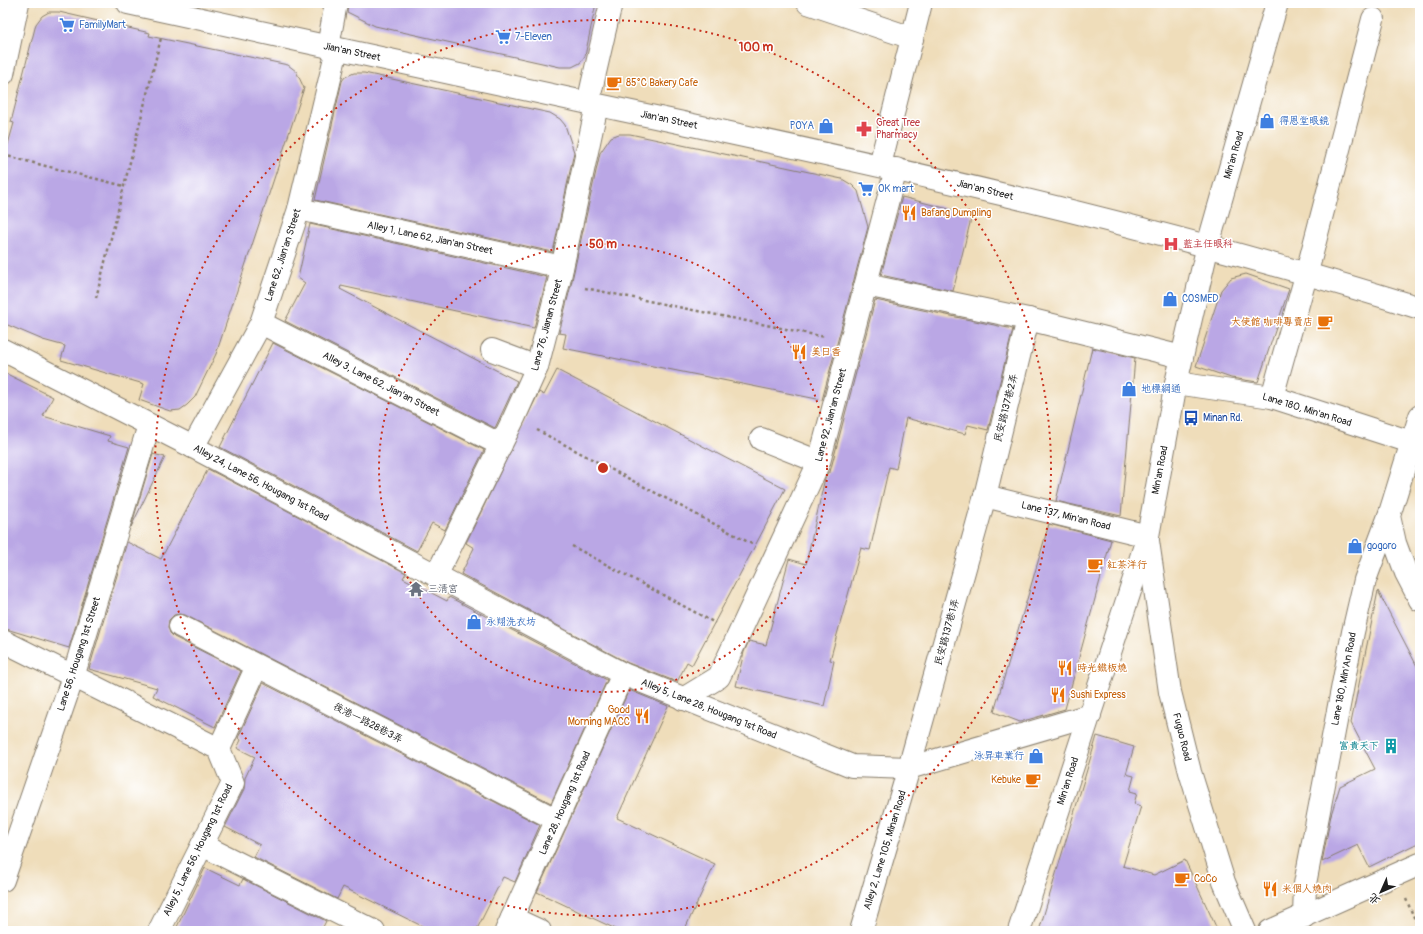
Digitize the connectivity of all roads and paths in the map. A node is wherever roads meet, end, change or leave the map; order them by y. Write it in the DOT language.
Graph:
graph roads {
  1 [pos="18,3"];
  2 [pos="128,3"];
  3 [pos="336,3"];
  4 [pos="611,3"];
  5 [pos="808,3"];
  6 [pos="921,3"];
  7 [pos="1277,3"];
  8 [pos="168,12"];
  9 [pos="1373,19"];
  10 [pos="912,38"];
  11 [pos="332,48"];
  12 [pos="3,74"];
  13 [pos="593,104"];
  14 [pos="3,155"];
  15 [pos="888,167"];
  16 [pos="124,186"];
  17 [pos="298,209"];
  18 [pos="1208,245"];
  19 [pos="1307,272"];
  20 [pos="561,274"];
  21 [pos="866,285"];
  22 [pos="96,298"];
  23 [pos="1420,308"];
  24 [pos="1028,319"];
  25 [pos="261,323"];
  26 [pos="850,343"];
  27 [pos="3,350"];
  28 [pos="492,350"];
  29 [pos="1182,357"];
  30 [pos="537,367"];
  31 [pos="1176,383"];
  32 [pos="1272,397"];
  33 [pos="1420,416"];
  34 [pos="514,418"];
  35 [pos="149,425"];
  36 [pos="761,439"];
  37 [pos="1411,442"];
  38 [pos="501,445"];
  39 [pos="194,447"];
  40 [pos="819,462"];
  41 [pos="985,496"];
  42 [pos="1389,516"];
  43 [pos="1148,536"];
  44 [pos="572,546"];
  45 [pos="775,556"];
  46 [pos="436,576"];
  47 [pos="1420,600"];
  48 [pos="180,626"];
  49 [pos="739,635"];
  50 [pos="3,641"];
  51 [pos="257,666"];
  52 [pos="623,674"];
  53 [pos="73,677"];
  54 [pos="683,699"];
  55 [pos="1090,715"];
  56 [pos="219,749"];
  57 [pos="909,768"];
  58 [pos="557,820"];
  59 [pos="202,845"];
  60 [pos="1420,864"];
  61 [pos="1396,875"];
  62 [pos="3,880"];
  63 [pos="1304,917"];
  64 [pos="509,924"];
  65 [pos="159,931"];
  66 [pos="374,931"];
  67 [pos="540,931"];
  68 [pos="861,931"];
  69 [pos="1018,931"];
  70 [pos="1245,931"];
  71 [pos="1270,931"];
  72 [pos="1420,931"];
  1 -- 12 [label="street"];
  2 -- 8 [label="street, Jian'an Street"];
  3 -- 11 [label="street, Lane 62, Jian'an Street"];
  4 -- 13 [label="street, Lane 76, Jianan Street"];
  5 -- 10 [label="street"];
  6 -- 10 [label="street, Lane 92, Jian'an Street"];
  7 -- 18 [label="street, Min'an Road"];
  8 -- 11 [label="street, Jian'an Street"];
  8 -- 16 [label="path"];
  9 -- 19 [label="street"];
  10 -- 15 [label="street, Lane 92, Jian'an Street"];
  11 -- 13 [label="street, Jian'an Street"];
  11 -- 17 [label="street, Lane 62, Jian'an Street"];
  13 -- 15 [label="street, Jian'an Street"];
  13 -- 20 [label="street, Lane 76, Jianan Street"];
  14 -- 16 [label="path"];
  15 -- 18 [label="street, Jian'an Street"];
  15 -- 21 [label="street, Lane 92, Jian'an Street"];
  16 -- 22 [label="path"];
  17 -- 20 [label="street, Alley 1, Lane 62, Jian'an Street"];
  17 -- 25 [label="street, Lane 62, Jian'an Street"];
  18 -- 19 [label="street, Jian'an Street"];
  18 -- 29 [label="street, Min'an Road"];
  19 -- 23 [label="street, Jian'an Street"];
  19 -- 32 [label="street"];
  20 -- 26 [label="path"];
  20 -- 30 [label="street, Lane 76, Jianan Street"];
  21 -- 24 [label="street"];
  21 -- 26 [label="street, Lane 92, Jian'an Street"];
  24 -- 29 [label="street"];
  24 -- 41 [label="street, 民安路137巷2弄"];
  25 -- 38 [label="street, Alley 3, Lane 62, Jian'an Street"];
  25 -- 39 [label="street, Lane 62, Jian'an Street"];
  26 -- 40 [label="street, Lane 92, Jian'an Street"];
  27 -- 35 [label="street, Alley 24, Lane 56, Hougang 1st Road"];
  28 -- 30 [label="street"];
  29 -- 31 [label="street, Min'an Road"];
  30 -- 34 [label="street, Lane 76, Jianan Street"];
  31 -- 32 [label="street, Lane 180, Min'an Road"];
  31 -- 43 [label="street, Min'an Road"];
  32 -- 37 [label="street, Lane 180, Min'an Road"];
  33 -- 37 [label="street, Lane 180, Min'An Road"];
  34 -- 38 [label="street, Lane 76, Jianan Street"];
  34 -- 45 [label="path"];
  35 -- 39 [label="street, Alley 24, Lane 56, Hougang 1st Road"];
  35 -- 53 [label="street, Lane 56, Hougang 1st Street"];
  36 -- 40 [label="street"];
  37 -- 42 [label="street, Lane 180, Min'An Road"];
  38 -- 46 [label="street, Lane 76, Jianan Street"];
  39 -- 46 [label="street, Alley 24, Lane 56, Hougang 1st Road"];
  40 -- 45 [label="street, Lane 92, Jian'an Street"];
  41 -- 43 [label="street, Lane 137, Min'an Road"];
  41 -- 57 [label="street, 民安路137巷1弄"];
  42 -- 47 [label="street"];
  42 -- 63 [label="street, Lane 180, Min'An Road"];
  43 -- 55 [label="street, Min'an Road"];
  43 -- 70 [label="street, Fuguo Road"];
  44 -- 49 [label="path"];
  45 -- 49 [label="street, Lane 92, Jian'an Street"];
  46 -- 52 [label="street, Alley 5, Lane 28, Hougang 1st Road"];
  48 -- 51 [label="street, 後港一路28巷3弄"];
  49 -- 54 [label="street, Lane 92, Jian'an Street"];
  50 -- 53 [label="street"];
  51 -- 56 [label="street"];
  51 -- 58 [label="street, 後港一路28巷3弄"];
  52 -- 54 [label="street, Alley 5, Lane 28, Hougang 1st Road"];
  52 -- 58 [label="street, Lane 28, Hougang 1st Road"];
  53 -- 56 [label="street"];
  53 -- 62 [label="street, Lane 56, Hougang 1st Street"];
  54 -- 57 [label="street, Alley 5, Lane 28, Hougang 1st Road"];
  55 -- 57 [label="street, Alley 5, Lane 28, Hougang 1st Road"];
  55 -- 69 [label="street, Min'an Road"];
  56 -- 59 [label="street, Alley 5, Lane 56, Hougang 1st Road"];
  57 -- 68 [label="street, Alley 2, Lane 105, Minan Road"];
  58 -- 64 [label="street, Lane 28, Hougang 1st Road"];
  59 -- 65 [label="street, Alley 5, Lane 56, Hougang 1st Road"];
  59 -- 66 [label="street"];
  60 -- 61 [label="street"];
  61 -- 63 [label="street"];
  61 -- 72 [label="path"];
  63 -- 71 [label="street"];
  64 -- 67 [label="street"];
}
